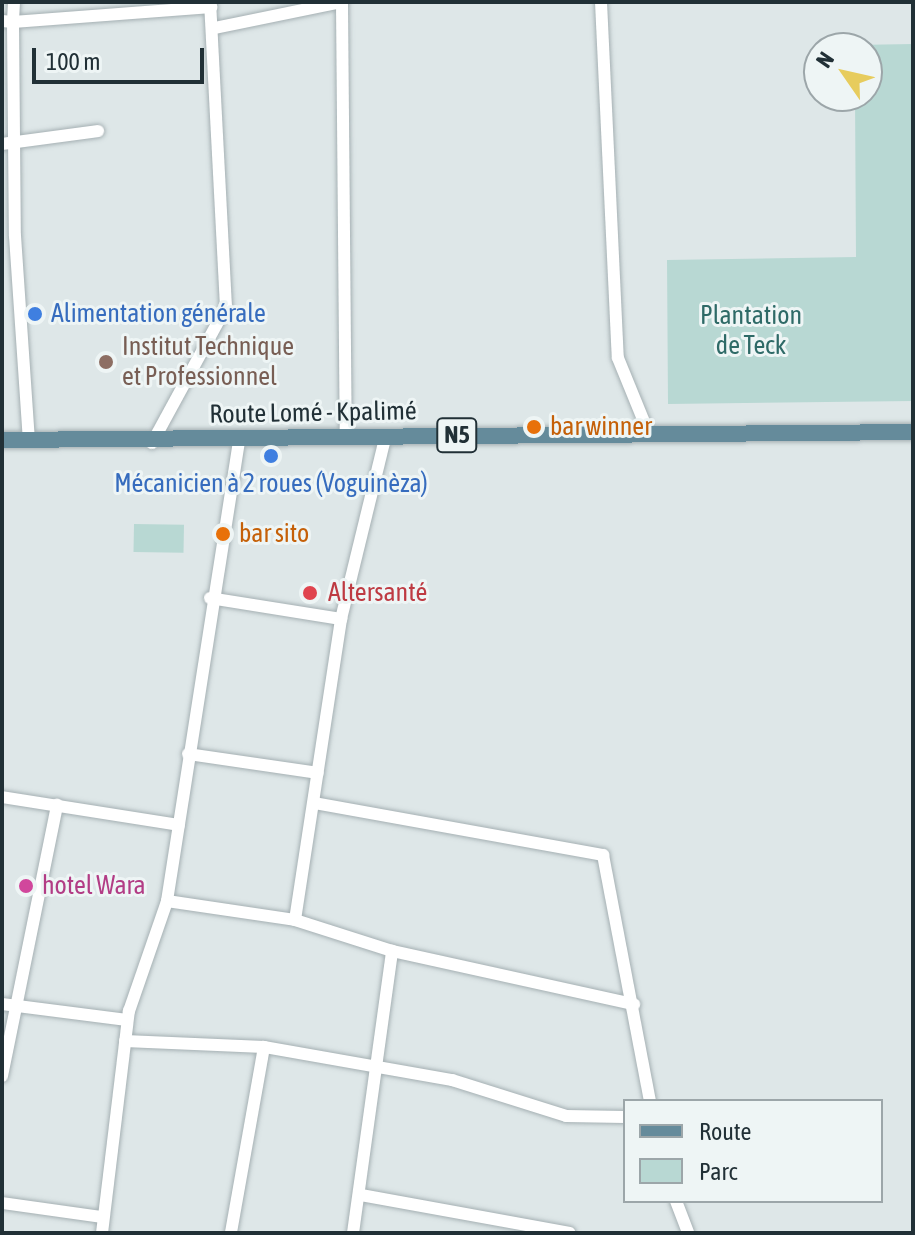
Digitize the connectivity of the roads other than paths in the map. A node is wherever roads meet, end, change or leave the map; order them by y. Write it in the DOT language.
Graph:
graph roads {
  1 [pos="14,2"];
  2 [pos="601,2"];
  3 [pos="342,3"];
  4 [pos="210,4"];
  5 [pos="114,8"];
  6 [pos="7,21"];
  7 [pos="215,28"];
  8 [pos="98,131"];
  9 [pos="8,145"];
  10 [pos="8,236"];
  11 [pos="913,432"];
  12 [pos="649,434"];
  13 [pos="346,435"];
  14 [pos="386,435"];
  15 [pos="240,437"];
  16 [pos="29,439"];
  17 [pos="2,440"];
  18 [pos="152,443"];
  19 [pos="210,598"];
  20 [pos="341,619"];
  21 [pos="188,754"];
  22 [pos="318,773"];
  23 [pos="2,797"];
  24 [pos="314,803"];
  25 [pos="57,805"];
  26 [pos="179,825"];
  27 [pos="167,901"];
  28 [pos="295,920"];
  29 [pos="392,951"];
  30 [pos="8,1004"];
  31 [pos="634,1004"];
  32 [pos="127,1020"];
  33 [pos="125,1041"];
  34 [pos="264,1047"];
  35 [pos="375,1063"];
  36 [pos="2,1076"];
  37 [pos="650,1099"];
  38 [pos="623,1117"];
  39 [pos="361,1195"];
  40 [pos="2,1203"];
  41 [pos="677,1203"];
  42 [pos="102,1217"];
  43 [pos="102,1233"];
  44 [pos="231,1233"];
  45 [pos="353,1233"];
  46 [pos="570,1233"];
  47 [pos="688,1233"];
  1 -- 6 [label="street"];
  2 -- 12 [label="street"];
  3 -- 7 [label="street"];
  3 -- 13 [label="street"];
  4 -- 5 [label="street"];
  4 -- 7 [label="street"];
  5 -- 6 [label="street"];
  6 -- 9 [label="street"];
  7 -- 18 [label="street"];
  8 -- 9 [label="street"];
  9 -- 10 [label="street"];
  10 -- 16 [label="street"];
  11 -- 12 [label="main road, Route Lomé - Kpalimé / N5"];
  12 -- 14 [label="main road, Route Lomé - Kpalimé / N5"];
  13 -- 14 [label="main road, Route Lomé - Kpalimé / N5"];
  13 -- 15 [label="main road, Route Lomé - Kpalimé / N5"];
  14 -- 20 [label="street"];
  15 -- 18 [label="main road, Route Lomé - Kpalimé / N5"];
  15 -- 19 [label="street"];
  16 -- 17 [label="main road, Route Lomé - Kpalimé / N5"];
  16 -- 18 [label="main road, Route Lomé - Kpalimé / N5"];
  19 -- 20 [label="street"];
  19 -- 21 [label="street"];
  20 -- 22 [label="street"];
  21 -- 22 [label="street"];
  21 -- 26 [label="street"];
  22 -- 24 [label="street"];
  23 -- 25 [label="street"];
  24 -- 28 [label="street"];
  24 -- 31 [label="street"];
  25 -- 26 [label="street"];
  25 -- 30 [label="street"];
  26 -- 27 [label="street"];
  27 -- 28 [label="street"];
  27 -- 32 [label="street"];
  28 -- 29 [label="street"];
  29 -- 31 [label="street"];
  29 -- 35 [label="street"];
  30 -- 32 [label="street"];
  30 -- 36 [label="street"];
  31 -- 37 [label="street"];
  32 -- 33 [label="street"];
  33 -- 34 [label="street"];
  33 -- 42 [label="street"];
  34 -- 35 [label="street"];
  34 -- 44 [label="street"];
  35 -- 38 [label="street"];
  35 -- 39 [label="street"];
  39 -- 45 [label="street"];
  39 -- 46 [label="street"];
  40 -- 42 [label="street"];
  41 -- 47 [label="street"];
  42 -- 43 [label="street"];
}
